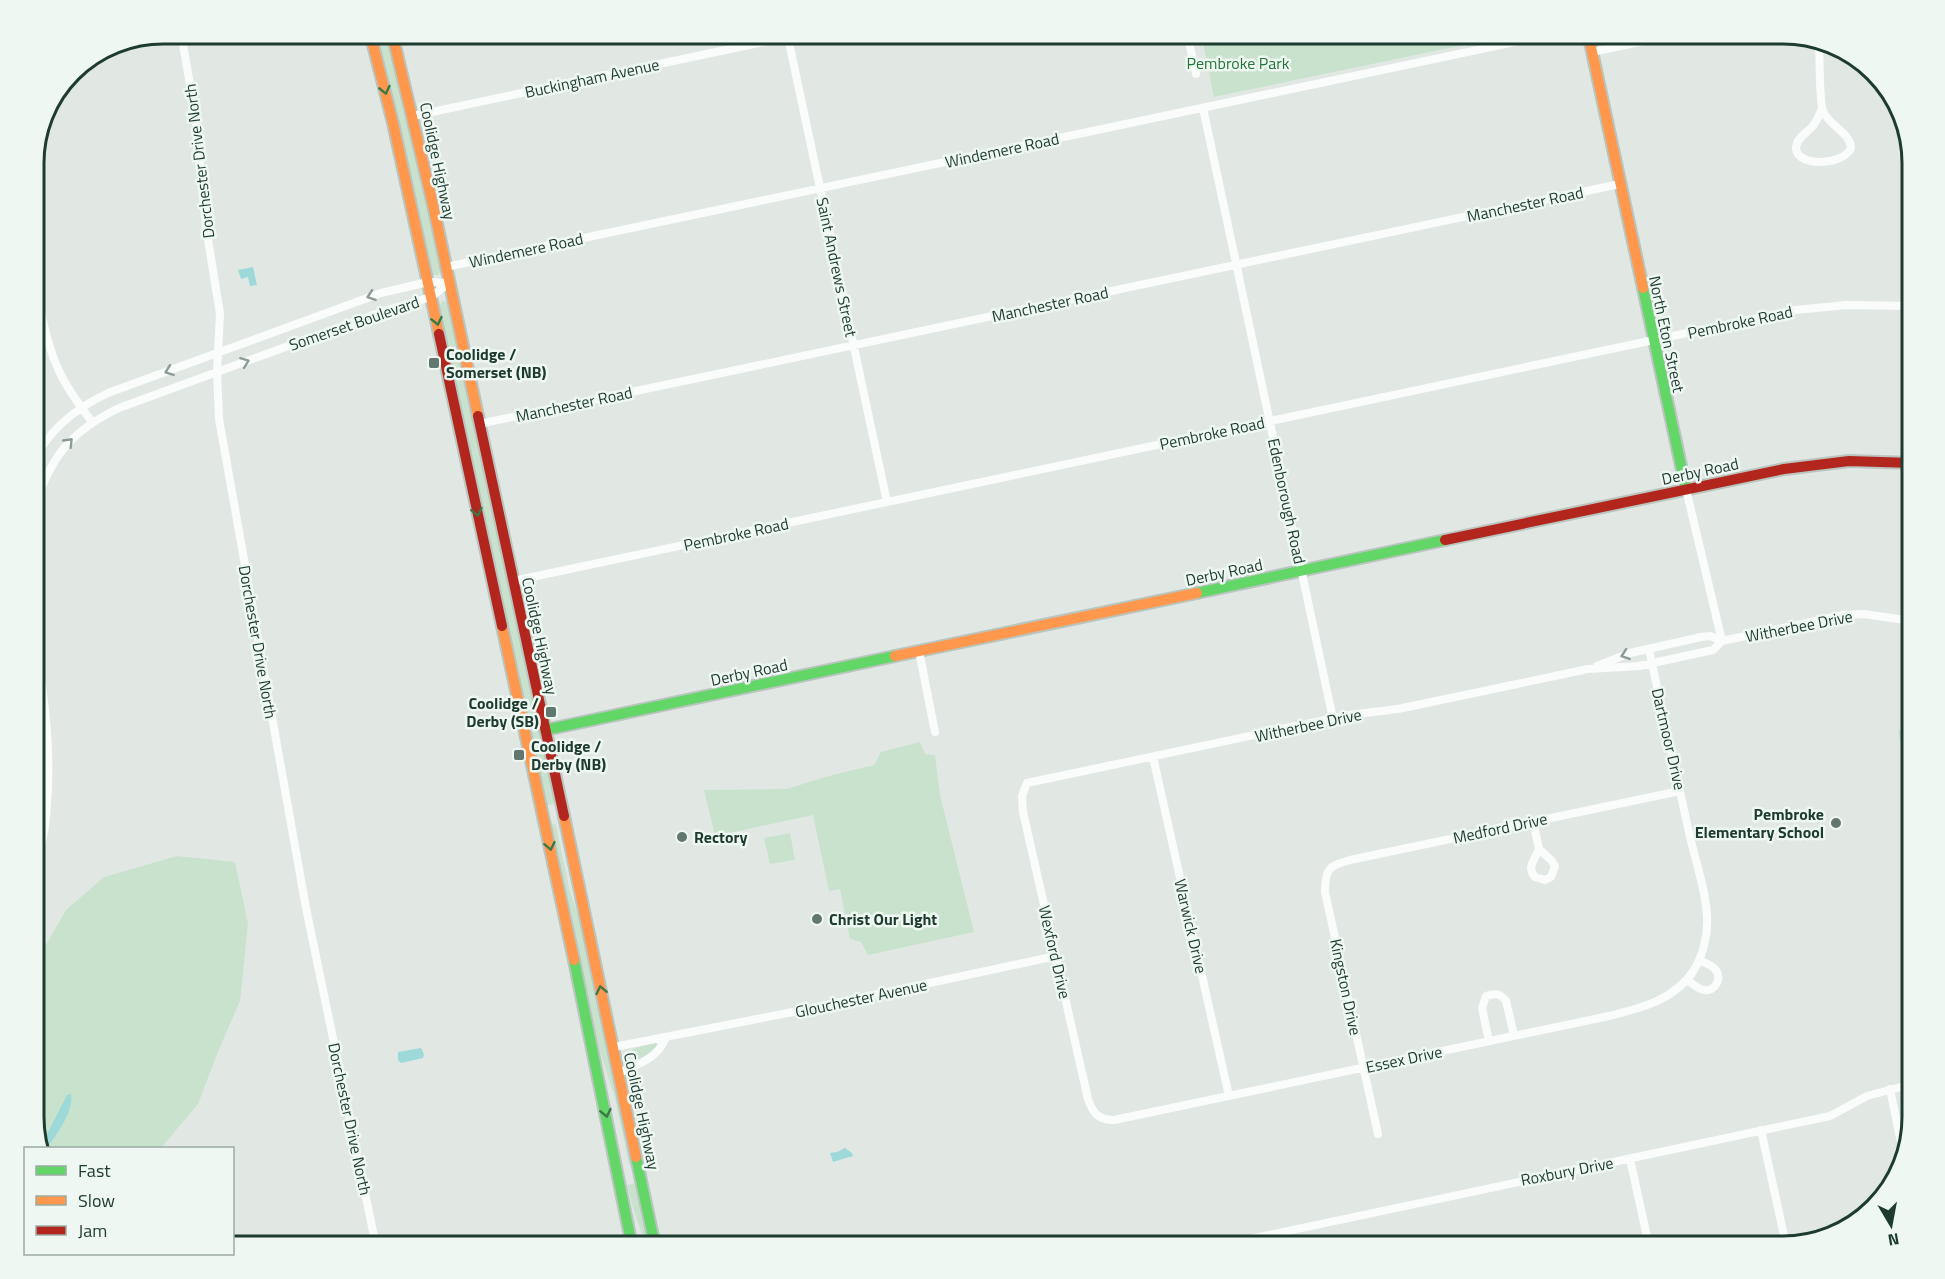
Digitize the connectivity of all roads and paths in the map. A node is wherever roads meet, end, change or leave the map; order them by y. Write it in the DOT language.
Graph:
graph roads {
  1 [pos="184,44"];
  2 [pos="373,44"];
  3 [pos="395,44"];
  4 [pos="746,44"];
  5 [pos="790,44"];
  6 [pos="1189,44"];
  7 [pos="1506,44"];
  8 [pos="1590,44"];
  9 [pos="1630,44"];
  10 [pos="1819,50"];
  11 [pos="1592,52"];
  12 [pos="1196,74"];
  13 [pos="1203,108"];
  14 [pos="1822,109"];
  15 [pos="412,116"];
  16 [pos="1620,184"];
  17 [pos="820,188"];
  18 [pos="1236,264"];
  19 [pos="446,267"];
  20 [pos="428,282"];
  21 [pos="449,283"];
  22 [pos="431,297"];
  23 [pos="1902,305"];
  24 [pos="44,326"];
  25 [pos="1653,340"];
  26 [pos="854,345"];
  27 [pos="218,352"];
  28 [pos="217,372"];
  29 [pos="81,407"];
  30 [pos="1270,421"];
  31 [pos="92,422"];
  32 [pos="480,424"];
  33 [pos="44,443"];
  34 [pos="1902,463"];
  35 [pos="44,482"];
  36 [pos="1686,489"];
  37 [pos="887,502"];
  38 [pos="1301,571"];
  39 [pos="513,581"];
  40 [pos="1902,620"];
  41 [pos="1722,641"];
  42 [pos="1648,649"];
  43 [pos="919,651"];
  44 [pos="1652,664"];
  45 [pos="1588,669"];
  46 [pos="44,706"];
  47 [pos="1333,719"];
  48 [pos="545,730"];
  49 [pos="935,732"];
  50 [pos="1153,757"];
  51 [pos="1027,783"];
  52 [pos="1680,791"];
  53 [pos="544,818"];
  54 [pos="565,820"];
  55 [pos="1533,821"];
  56 [pos="44,830"];
  57 [pos="1539,849"];
  58 [pos="1325,875"];
  59 [pos="1056,956"];
  60 [pos="1699,960"];
  61 [pos="1695,969"];
  62 [pos="1687,980"];
  63 [pos="1514,1035"];
  64 [pos="665,1038"];
  65 [pos="1489,1041"];
  66 [pos="614,1047"];
  67 [pos="1364,1068"];
  68 [pos="619,1073"];
  69 [pos="1902,1086"];
  70 [pos="1890,1089"];
  71 [pos="1229,1096"];
  72 [pos="1101,1118"];
  73 [pos="1761,1130"];
  74 [pos="1378,1134"];
  75 [pos="1900,1136"];
  76 [pos="1630,1159"];
  77 [pos="617,1165"];
  78 [pos="639,1172"];
  79 [pos="374,1236"];
  80 [pos="630,1236"];
  81 [pos="653,1236"];
  82 [pos="1264,1236"];
  83 [pos="1647,1236"];
  84 [pos="1784,1236"];
  1 -- 27 [label="street, Dorchester Drive North"];
  2 -- 20 [label="main road, one-way"];
  3 -- 15 [label="main road, Coolidge Highway"];
  4 -- 15 [label="street, Buckingham Avenue"];
  5 -- 17 [label="street, Saint Andrews Street"];
  6 -- 12 [label="street"];
  7 -- 13 [label="street, Windemere Road"];
  8 -- 11 [label="main road, North Eton Street"];
  9 -- 11 [label="street"];
  10 -- 14 [label="street"];
  11 -- 16 [label="main road, North Eton Street"];
  13 -- 17 [label="street, Windemere Road"];
  13 -- 18 [label="street, Edenborough Road"];
  14 -- 14 [label="street"];
  15 -- 19 [label="main road, Coolidge Highway"];
  16 -- 18 [label="street, Manchester Road"];
  16 -- 25 [label="main road, North Eton Street"];
  17 -- 19 [label="street, Windemere Road"];
  17 -- 26 [label="street, Saint Andrews Street"];
  18 -- 26 [label="street, Manchester Road"];
  18 -- 30 [label="street, Edenborough Road"];
  19 -- 21 [label="main road, Coolidge Highway"];
  20 -- 21 [label="street, Somerset Boulevard"];
  20 -- 22 [label="main road"];
  20 -- 27 [label="street, Somerset Boulevard, one-way"];
  21 -- 22 [label="street, Somerset Boulevard"];
  21 -- 32 [label="main road, Coolidge Highway"];
  28 -- 22 [label="street, Somerset Boulevard, one-way"];
  22 -- 53 [label="main road, one-way"];
  23 -- 25 [label="street, Pembroke Road"];
  24 -- 29 [label="street"];
  25 -- 30 [label="street, Pembroke Road"];
  25 -- 36 [label="main road, North Eton Street"];
  26 -- 32 [label="street, Manchester Road"];
  26 -- 37 [label="street, Saint Andrews Street"];
  27 -- 28 [label="street, Dorchester Drive North"];
  27 -- 29 [label="street, Somerset Boulevard, one-way"];
  28 -- 31 [label="street, Somerset Boulevard"];
  28 -- 79 [label="street, Dorchester Drive North"];
  29 -- 31 [label="street"];
  29 -- 33 [label="street, Somerset Boulevard"];
  30 -- 37 [label="street, Pembroke Road"];
  30 -- 38 [label="street, Edenborough Road"];
  35 -- 31 [label="street, Somerset Boulevard, one-way"];
  32 -- 39 [label="main road, Coolidge Highway"];
  34 -- 36 [label="main road, Derby Road"];
  36 -- 38 [label="main road, Derby Road"];
  36 -- 41 [label="street, North Eton Street"];
  37 -- 39 [label="street, Pembroke Road"];
  38 -- 43 [label="main road, Derby Road"];
  38 -- 47 [label="street, Edenborough Road"];
  39 -- 48 [label="main road, Coolidge Highway"];
  40 -- 41 [label="street, Witherbee Drive"];
  41 -- 42 [label="street, Witherbee Drive"];
  41 -- 44 [label="street, Witherbee Drive"];
  42 -- 44 [label="street, Dartmoor Drive"];
  42 -- 45 [label="street, Witherbee Drive, one-way"];
  43 -- 48 [label="main road, Derby Road"];
  43 -- 49 [label="street"];
  44 -- 45 [label="street, Witherbee Drive"];
  44 -- 52 [label="street, Dartmoor Drive"];
  45 -- 47 [label="street, Witherbee Drive"];
  46 -- 56 [label="street"];
  47 -- 50 [label="street, Witherbee Drive"];
  48 -- 54 [label="main road, Coolidge Highway"];
  50 -- 51 [label="street, Witherbee Drive"];
  50 -- 71 [label="street, Warwick Drive"];
  51 -- 59 [label="street, Wexford Drive"];
  52 -- 55 [label="street, Medford Drive"];
  52 -- 60 [label="street, Dartmoor Drive"];
  53 -- 54 [label="main road"];
  53 -- 77 [label="main road, one-way"];
  66 -- 54 [label="main road, Coolidge Highway, one-way"];
  55 -- 57 [label="street"];
  55 -- 58 [label="street, Medford Drive"];
  58 -- 67 [label="street, Kingston Drive"];
  59 -- 64 [label="street, Glouchester Avenue"];
  59 -- 72 [label="street, Wexford Drive"];
  60 -- 61 [label="street, Dartmoor Drive"];
  60 -- 62 [label="street"];
  61 -- 62 [label="street, Essex Drive"];
  62 -- 63 [label="street, Essex Drive"];
  63 -- 65 [label="street, Essex Drive"];
  63 -- 65 [label="street"];
  64 -- 66 [label="street, Glouchester Avenue"];
  64 -- 68 [label="street"];
  65 -- 67 [label="street, Essex Drive"];
  66 -- 68 [label="main road, Coolidge Highway"];
  67 -- 71 [label="street, Essex Drive"];
  67 -- 74 [label="street, Kingston Drive"];
  68 -- 78 [label="main road, Coolidge Highway"];
  69 -- 70 [label="street, Roxbury Drive"];
  70 -- 73 [label="street, Roxbury Drive"];
  70 -- 75 [label="street"];
  71 -- 72 [label="street, Essex Drive"];
  73 -- 76 [label="street, Roxbury Drive"];
  73 -- 84 [label="street"];
  76 -- 82 [label="street, Roxbury Drive"];
  76 -- 83 [label="street"];
  77 -- 78 [label="main road"];
  77 -- 80 [label="main road"];
  78 -- 81 [label="main road, Coolidge Highway"];
}
